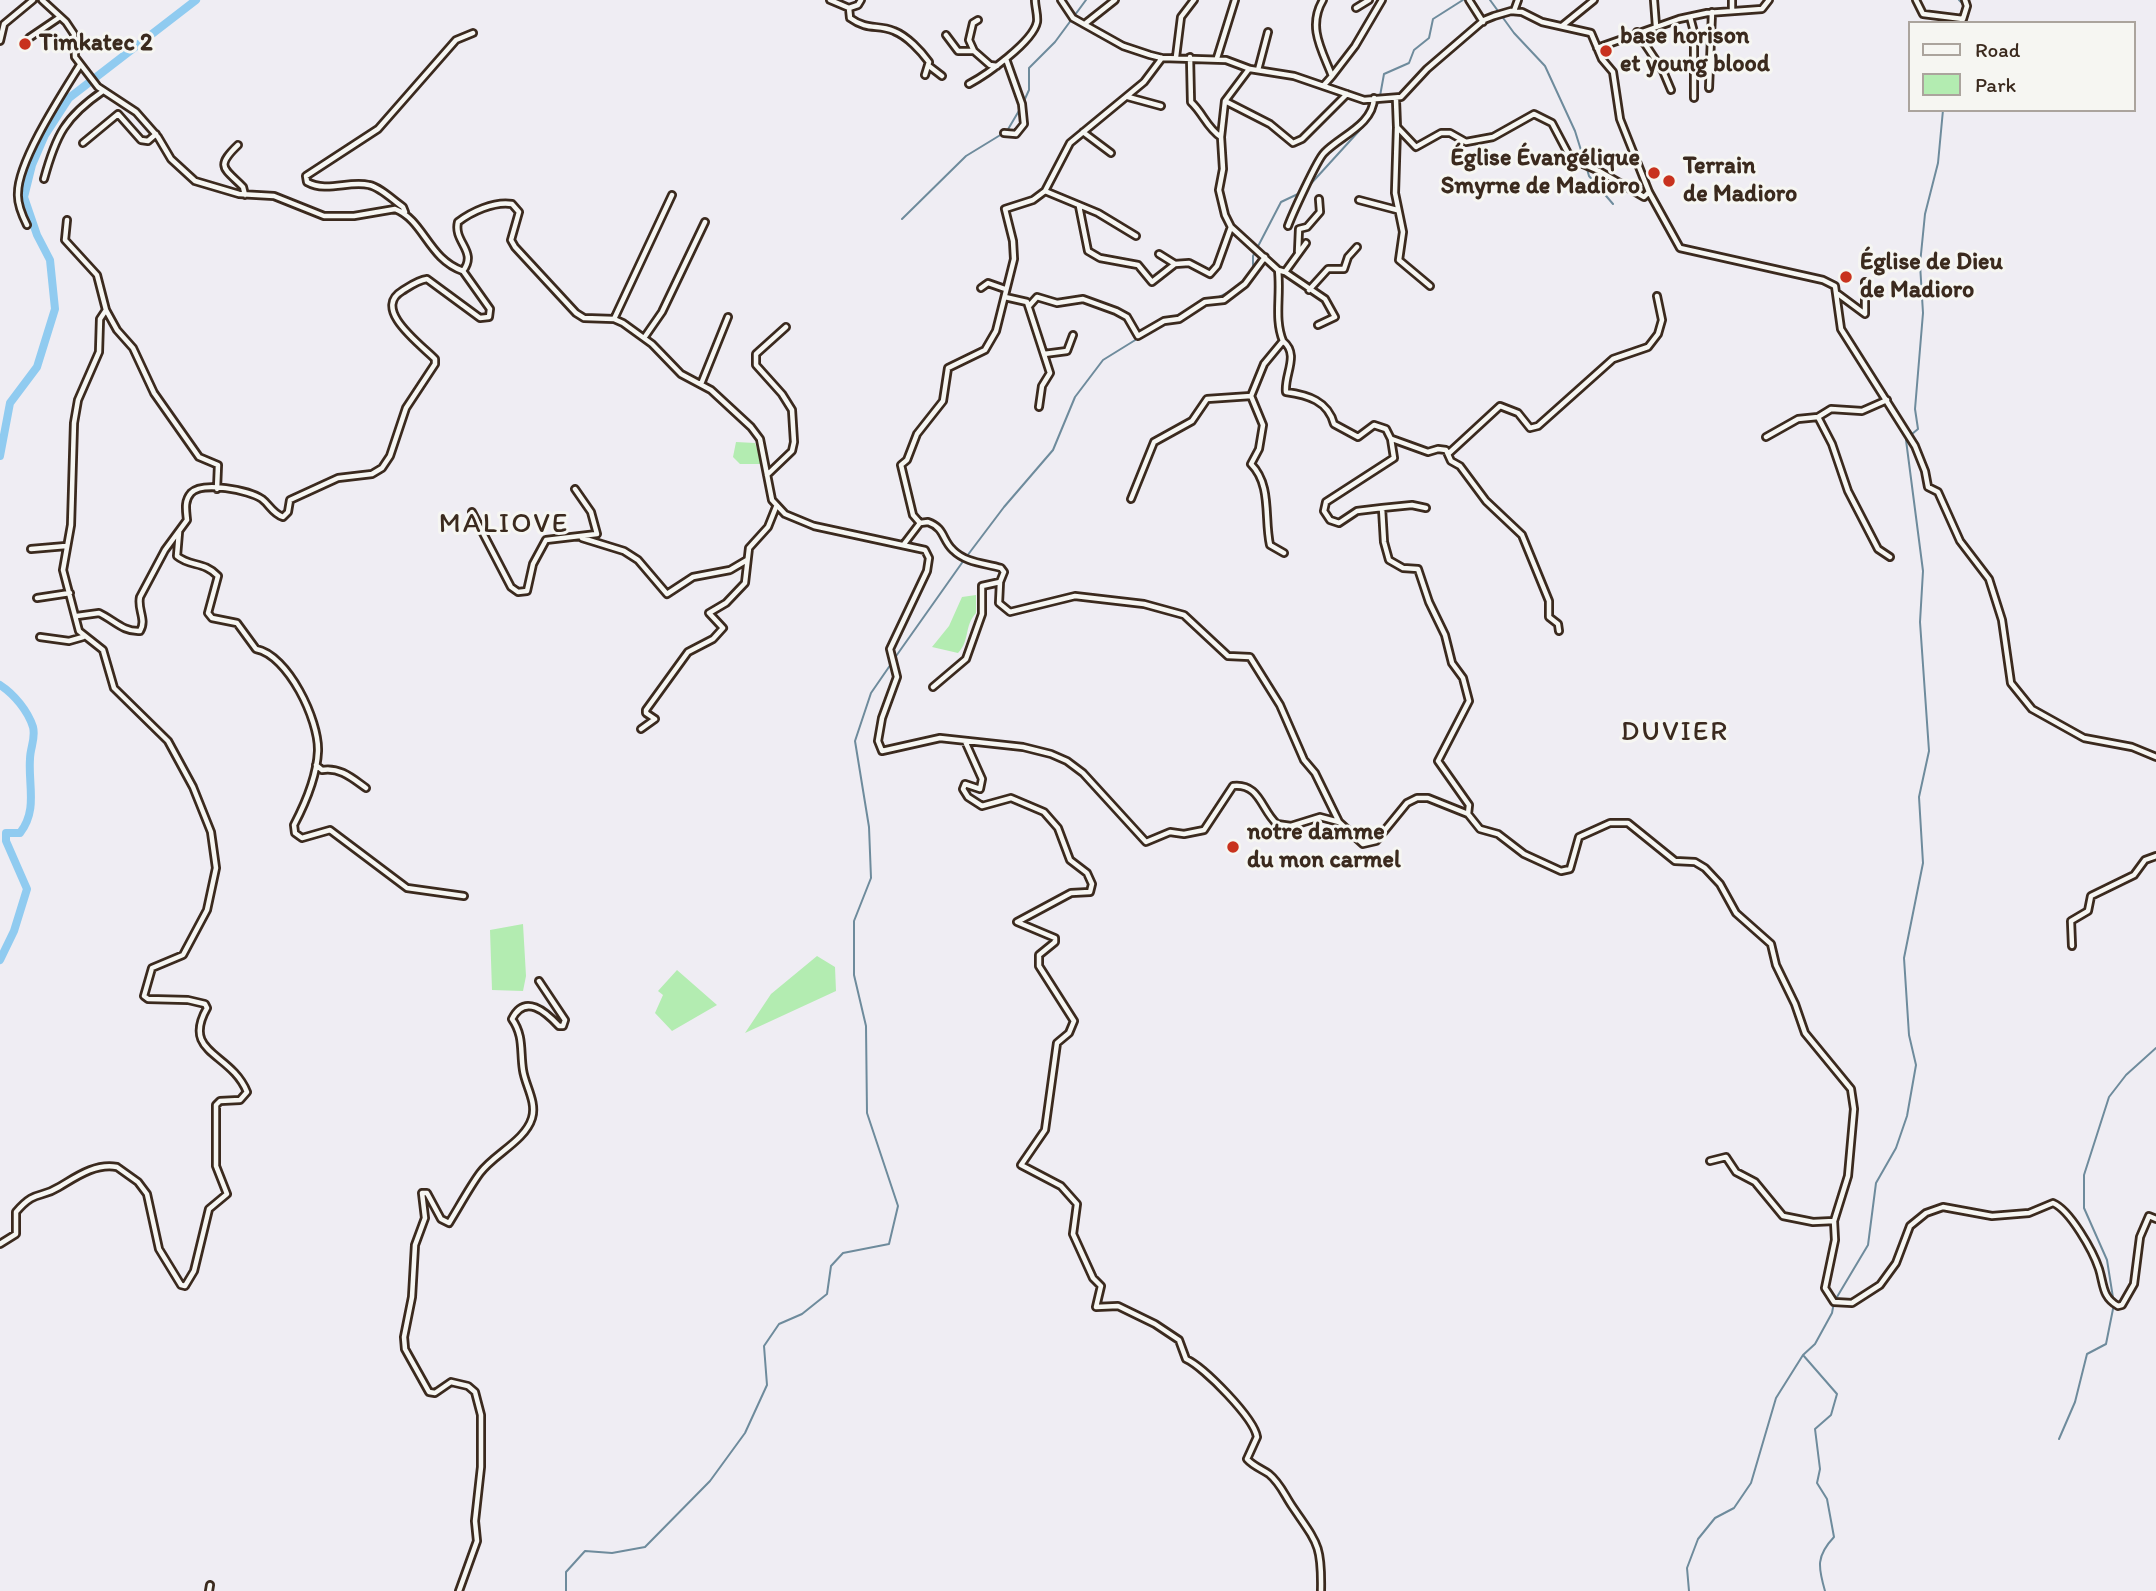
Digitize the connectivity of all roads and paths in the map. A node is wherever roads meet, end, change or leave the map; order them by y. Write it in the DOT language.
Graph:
graph roads {
  1 [pos="33,0"];
  2 [pos="42,0"];
  3 [pos="830,0"];
  4 [pos="861,0"];
  5 [pos="1035,0"];
  6 [pos="1061,0"];
  7 [pos="1115,0"];
  8 [pos="1194,0"];
  9 [pos="1235,0"];
  10 [pos="1324,0"];
  11 [pos="1369,0"];
  12 [pos="1382,0"];
  13 [pos="1469,0"];
  14 [pos="1518,0"];
  15 [pos="1594,0"];
  16 [pos="1654,0"];
  17 [pos="1732,0"];
  18 [pos="1769,0"];
  19 [pos="1916,0"];
  20 [pos="1965,0"];
  21 [pos="849,8"];
  22 [pos="1356,8"];
  23 [pos="1513,11"];
  24 [pos="1732,11"];
  25 [pos="1712,12"];
  26 [pos="60,17"];
  27 [pos="1690,17"];
  28 [pos="978,20"];
  29 [pos="1482,22"];
  30 [pos="1086,23"];
  31 [pos="1562,26"];
  32 [pos="1656,26"];
  33 [pos="1268,32"];
  34 [pos="1637,32"];
  35 [pos="473,33"];
  36 [pos="946,35"];
  37 [pos="29,38"];
  38 [pos="0,41"];
  39 [pos="1597,48"];
  40 [pos="974,51"];
  41 [pos="1176,57"];
  42 [pos="1190,57"];
  43 [pos="1006,58"];
  44 [pos="1163,58"];
  45 [pos="1217,58"];
  46 [pos="80,65"];
  47 [pos="929,66"];
  48 [pos="997,66"];
  49 [pos="1250,69"];
  50 [pos="1258,70"];
  51 [pos="925,75"];
  52 [pos="942,76"];
  53 [pos="1332,76"];
  54 [pos="969,84"];
  55 [pos="1324,85"];
  56 [pos="1709,88"];
  57 [pos="101,89"];
  58 [pos="1671,90"];
  59 [pos="1347,94"];
  60 [pos="1127,97"];
  61 [pos="1375,99"];
  62 [pos="1694,99"];
  63 [pos="1396,100"];
  64 [pos="1225,101"];
  65 [pos="1161,106"];
  66 [pos="1397,127"];
  67 [pos="1083,132"];
  68 [pos="1004,133"];
  69 [pos="156,134"];
  70 [pos="1221,136"];
  71 [pos="83,143"];
  72 [pos="237,145"];
  73 [pos="1111,153"];
  74 [pos="44,179"];
  75 [pos="1045,191"];
  76 [pos="1649,192"];
  77 [pos="244,195"];
  78 [pos="672,195"];
  79 [pos="1319,199"];
  80 [pos="1359,200"];
  81 [pos="1079,206"];
  82 [pos="1397,210"];
  83 [pos="405,213"];
  84 [pos="67,220"];
  85 [pos="705,222"];
  86 [pos="27,225"];
  87 [pos="1288,226"];
  88 [pos="1231,227"];
  89 [pos="1136,236"];
  90 [pos="1306,243"];
  91 [pos="1357,247"];
  92 [pos="1298,253"];
  93 [pos="1159,254"];
  94 [pos="1263,255"];
  95 [pos="1175,264"];
  96 [pos="463,271"];
  97 [pos="1281,271"];
  98 [pos="1865,282"];
  99 [pos="1430,286"];
  100 [pos="981,288"];
  101 [pos="1005,289"];
  102 [pos="1309,290"];
  103 [pos="1838,293"];
  104 [pos="1657,296"];
  105 [pos="1005,297"];
  106 [pos="1029,306"];
  107 [pos="106,310"];
  108 [pos="728,317"];
  109 [pos="614,319"];
  110 [pos="1318,325"];
  111 [pos="786,327"];
  112 [pos="1073,335"];
  113 [pos="644,338"];
  114 [pos="1283,341"];
  115 [pos="1044,354"];
  116 [pos="701,384"];
  117 [pos="1251,396"];
  118 [pos="1887,400"];
  119 [pos="1039,407"];
  120 [pos="1818,417"];
  121 [pos="1766,437"];
  122 [pos="1391,439"];
  123 [pos="1448,454"];
  124 [pos="766,475"];
  125 [pos="218,489"];
  126 [pos="575,489"];
  127 [pos="1131,499"];
  128 [pos="776,507"];
  129 [pos="1382,508"];
  130 [pos="1426,508"];
  131 [pos="472,512"];
  132 [pos="920,523"];
  133 [pos="179,531"];
  134 [pos="581,538"];
  135 [pos="904,544"];
  136 [pos="66,546"];
  137 [pos="31,550"];
  138 [pos="1284,553"];
  139 [pos="1889,557"];
  140 [pos="747,560"];
  141 [pos="1000,582"];
  142 [pos="70,593"];
  143 [pos="37,598"];
  144 [pos="77,616"];
  145 [pos="1559,631"];
  146 [pos="40,636"];
  147 [pos="83,637"];
  148 [pos="933,687"];
  149 [pos="641,729"];
  150 [pos="965,741"];
  151 [pos="2156,757"];
  152 [pos="317,765"];
  153 [pos="366,788"];
  154 [pos="1468,814"];
  155 [pos="1339,822"];
  156 [pos="2156,856"];
  157 [pos="464,896"];
  158 [pos="2072,946"];
  159 [pos="539,981"];
  160 [pos="1710,1161"];
  161 [pos="2156,1219"];
  162 [pos="1834,1222"];
  163 [pos="0,1244"];
  164 [pos="459,1591"];
  165 [pos="1321,1591"];
  1 -- 38 [label="street"];
  2 -- 26 [label="street"];
  3 -- 21 [label="street"];
  4 -- 21 [label="street"];
  5 -- 43 [label="street"];
  6 -- 30 [label="street"];
  7 -- 30 [label="street"];
  8 -- 41 [label="street"];
  9 -- 45 [label="street"];
  10 -- 53 [label="street"];
  11 -- 22 [label="street"];
  12 -- 53 [label="street"];
  13 -- 29 [label="street"];
  14 -- 23 [label="street"];
  15 -- 31 [label="street"];
  16 -- 32 [label="street"];
  17 -- 24 [label="street"];
  18 -- 24 [label="street"];
  19 -- 20 [label="street"];
  21 -- 47 [label="street"];
  23 -- 29 [label="street"];
  23 -- 31 [label="street"];
  24 -- 25 [label="street"];
  25 -- 27 [label="street"];
  25 -- 56 [label="street"];
  26 -- 37 [label="street"];
  26 -- 46 [label="street"];
  27 -- 32 [label="street"];
  27 -- 62 [label="street"];
  28 -- 40 [label="street"];
  29 -- 63 [label="street"];
  30 -- 44 [label="street"];
  31 -- 39 [label="street"];
  32 -- 34 [label="street"];
  33 -- 50 [label="street"];
  34 -- 39 [label="street"];
  34 -- 58 [label="street"];
  35 -- 83 [label="street"];
  36 -- 40 [label="street"];
  39 -- 76 [label="street"];
  40 -- 48 [label="street"];
  41 -- 42 [label="street"];
  41 -- 44 [label="street"];
  42 -- 45 [label="street"];
  42 -- 70 [label="street"];
  43 -- 48 [label="street"];
  43 -- 68 [label="street"];
  44 -- 60 [label="street"];
  45 -- 49 [label="street"];
  46 -- 57 [label="street"];
  46 -- 86 [label="street"];
  47 -- 51 [label="street"];
  47 -- 52 [label="street"];
  48 -- 54 [label="street"];
  49 -- 50 [label="street"];
  49 -- 64 [label="street"];
  50 -- 55 [label="street"];
  53 -- 55 [label="street"];
  55 -- 59 [label="street"];
  57 -- 69 [label="street"];
  57 -- 74 [label="street"];
  59 -- 61 [label="street"];
  59 -- 64 [label="street"];
  60 -- 65 [label="street"];
  60 -- 67 [label="street"];
  61 -- 63 [label="street"];
  61 -- 87 [label="street"];
  63 -- 66 [label="street"];
  64 -- 70 [label="street"];
  66 -- 76 [label="street"];
  66 -- 82 [label="street"];
  67 -- 73 [label="street"];
  67 -- 75 [label="street"];
  69 -- 71 [label="street"];
  69 -- 77 [label="street"];
  70 -- 88 [label="street"];
  72 -- 77 [label="street"];
  75 -- 81 [label="street"];
  75 -- 101 [label="street"];
  76 -- 103 [label="street"];
  77 -- 83 [label="street"];
  78 -- 109 [label="street"];
  79 -- 92 [label="street"];
  80 -- 82 [label="street"];
  81 -- 89 [label="street"];
  81 -- 95 [label="street"];
  82 -- 99 [label="street"];
  83 -- 96 [label="street"];
  84 -- 107 [label="street"];
  85 -- 113 [label="street"];
  88 -- 94 [label="street"];
  88 -- 95 [label="street"];
  90 -- 92 [label="street"];
  91 -- 102 [label="street"];
  92 -- 97 [label="street"];
  93 -- 95 [label="street"];
  94 -- 97 [label="street"];
  94 -- 106 [label="street"];
  96 -- 109 [label="street"];
  96 -- 125 [label="street"];
  97 -- 102 [label="street"];
  97 -- 114 [label="street"];
  98 -- 103 [label="street"];
  100 -- 101 [label="street"];
  101 -- 105 [label="street"];
  102 -- 110 [label="street"];
  103 -- 118 [label="street"];
  104 -- 123 [label="street"];
  105 -- 106 [label="street"];
  105 -- 132 [label="street"];
  106 -- 115 [label="street"];
  107 -- 125 [label="street"];
  107 -- 136 [label="street"];
  108 -- 116 [label="street"];
  109 -- 113 [label="street"];
  111 -- 124 [label="street"];
  112 -- 115 [label="street"];
  113 -- 116 [label="street"];
  114 -- 117 [label="street"];
  114 -- 122 [label="street"];
  115 -- 119 [label="street"];
  116 -- 124 [label="street"];
  117 -- 127 [label="street"];
  117 -- 138 [label="street"];
  118 -- 120 [label="street"];
  118 -- 151 [label="street"];
  120 -- 121 [label="street"];
  120 -- 139 [label="street"];
  122 -- 123 [label="street"];
  122 -- 129 [label="street"];
  123 -- 145 [label="street"];
  124 -- 128 [label="street"];
  125 -- 133 [label="street"];
  126 -- 134 [label="street"];
  128 -- 135 [label="street"];
  128 -- 140 [label="street"];
  129 -- 130 [label="street"];
  129 -- 154 [label="street"];
  131 -- 134 [label="street"];
  132 -- 135 [label="street"];
  132 -- 141 [label="street"];
  133 -- 144 [label="street"];
  133 -- 152 [label="street"];
  134 -- 140 [label="street"];
  135 -- 150 [label="street"];
  136 -- 137 [label="street"];
  136 -- 142 [label="street"];
  140 -- 149 [label="street"];
  141 -- 148 [label="street"];
  141 -- 155 [label="street"];
  142 -- 143 [label="street"];
  142 -- 144 [label="street"];
  144 -- 147 [label="street"];
  146 -- 147 [label="street"];
  147 -- 163 [label="street"];
  150 -- 155 [label="street"];
  150 -- 165 [label="street"];
  152 -- 153 [label="street"];
  152 -- 157 [label="street"];
  154 -- 155 [label="street"];
  154 -- 162 [label="street"];
  156 -- 158 [label="street"];
  159 -- 164 [label="street"];
  160 -- 162 [label="street"];
  161 -- 162 [label="street"];
}
